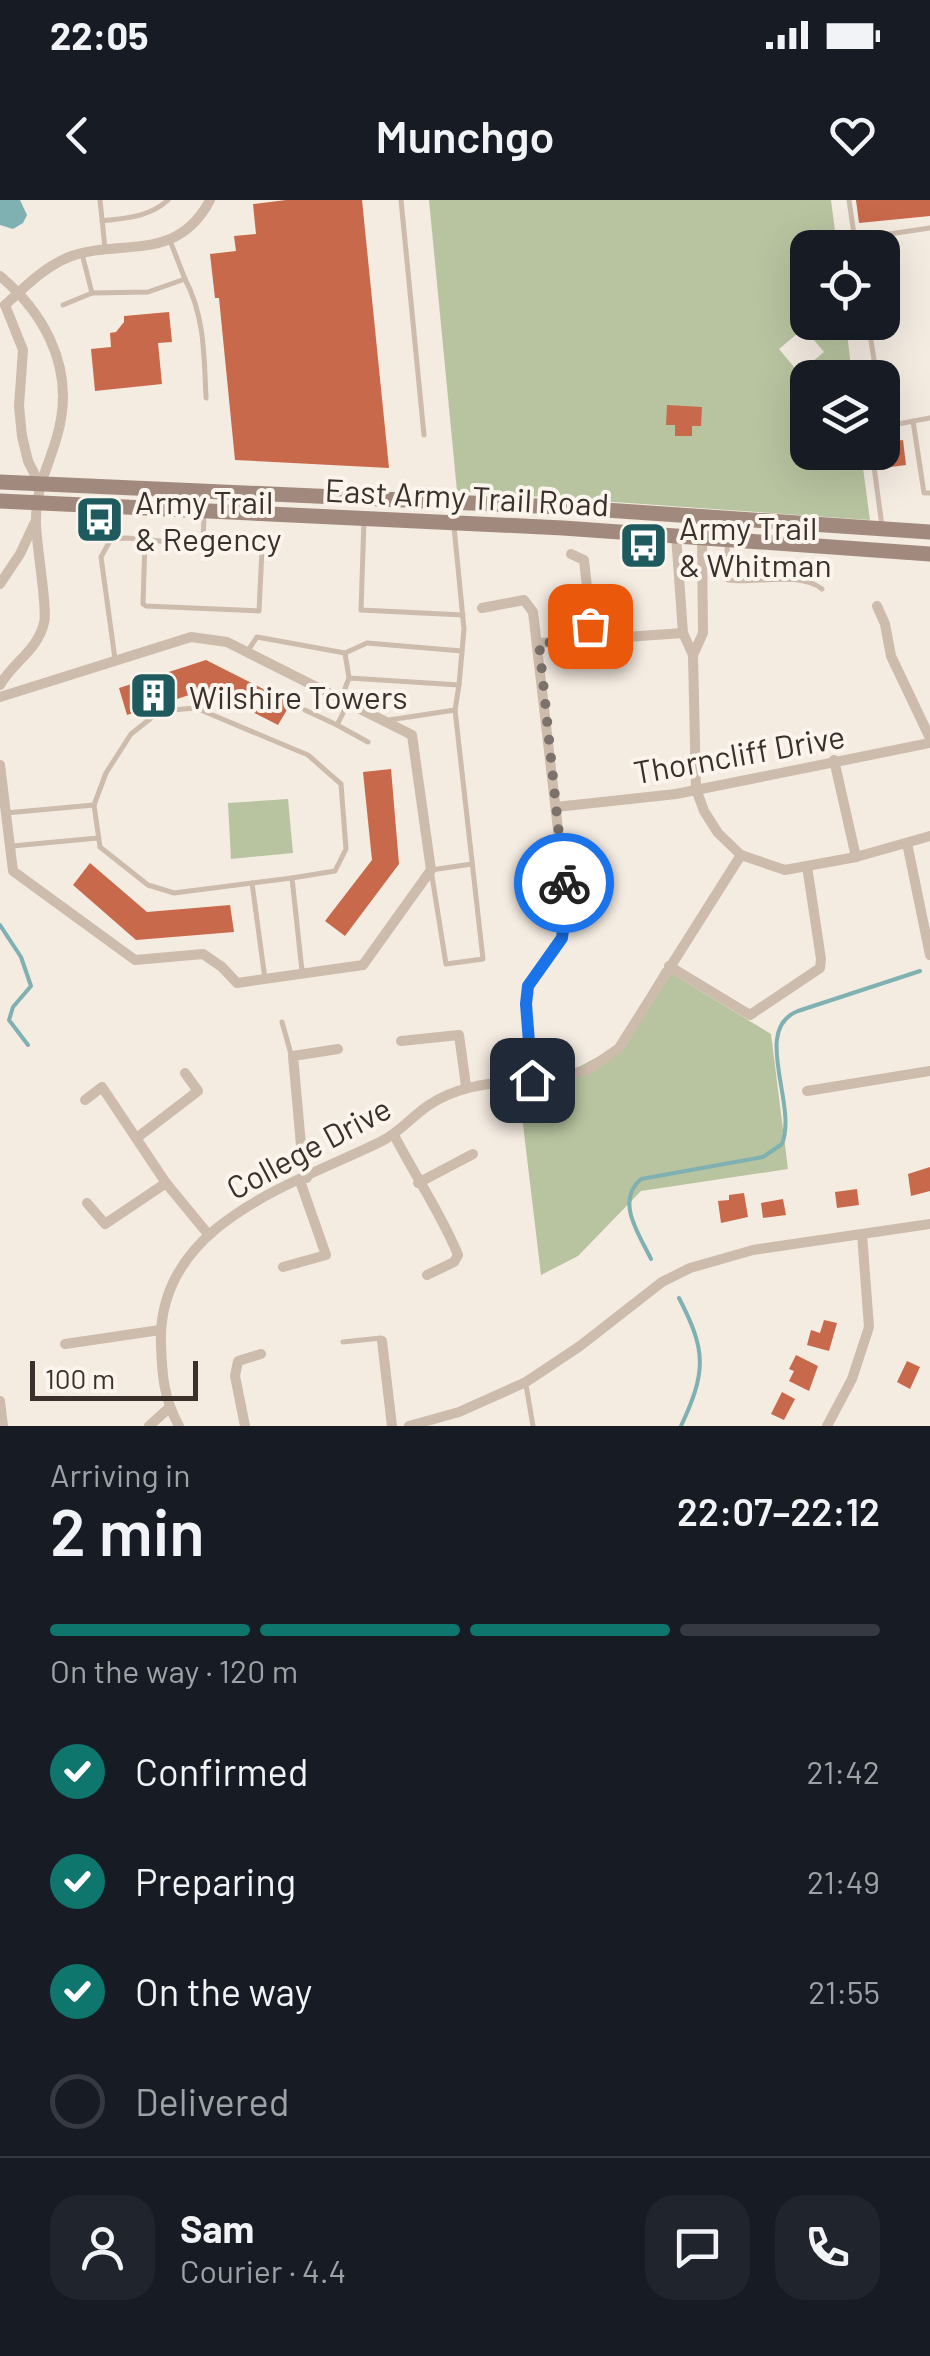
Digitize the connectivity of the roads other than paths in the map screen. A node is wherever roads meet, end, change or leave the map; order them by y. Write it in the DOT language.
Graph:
graph roads {
  1 [pos="100,200"];
  2 [pos="168,200"];
  3 [pos="210,200"];
  4 [pos="401,200"];
  5 [pos="849,200"];
  6 [pos="102,221"];
  7 [pos="930,228"];
  8 [pos="854,230"];
  9 [pos="900,232"];
  10 [pos="169,238"];
  11 [pos="106,250"];
  12 [pos="82,254"];
  13 [pos="0,276"];
  14 [pos="185,279"];
  15 [pos="20,292"];
  16 [pos="92,293"];
  17 [pos="3,303"];
  18 [pos="63,305"];
  19 [pos="206,398"];
  20 [pos="930,418"];
  21 [pos="913,421"];
  22 [pos="900,424"];
  23 [pos="424,435"];
  24 [pos="874,470"];
  25 [pos="0,482"];
  26 [pos="39,483"];
  27 [pos="930,493"];
  28 [pos="0,501"];
  29 [pos="37,502"];
  30 [pos="204,509"];
  31 [pos="364,518"];
  32 [pos="36,521"];
  33 [pos="454,522"];
  34 [pos="882,529"];
  35 [pos="930,532"];
  36 [pos="676,535"];
  37 [pos="702,538"];
  38 [pos="727,539"];
  39 [pos="145,540"];
  40 [pos="203,545"];
  41 [pos="572,554"];
  42 [pos="930,554"];
  43 [pos="0,584"];
  44 [pos="822,590"];
  45 [pos="877,606"];
  46 [pos="482,608"];
  47 [pos="463,615"];
  48 [pos="682,633"];
  49 [pos="593,640"];
  50 [pos="539,643"];
  51 [pos="462,651"];
  52 [pos="248,652"];
  53 [pos="344,653"];
  54 [pos="693,654"];
  55 [pos="115,661"];
  56 [pos="349,678"];
  57 [pos="0,685"];
  58 [pos="459,685"];
  59 [pos="0,697"];
  60 [pos="344,700"];
  61 [pos="305,710"];
  62 [pos="455,710"];
  63 [pos="388,720"];
  64 [pos="337,726"];
  65 [pos="930,740"];
  66 [pos="368,742"];
  67 [pos="834,760"];
  68 [pos="0,765"];
  69 [pos="696,789"];
  70 [pos="94,805"];
  71 [pos="556,807"];
  72 [pos="6,813"];
  73 [pos="930,836"];
  74 [pos="98,838"];
  75 [pos="906,843"];
  76 [pos="10,846"];
  77 [pos="741,856"];
  78 [pos="856,857"];
  79 [pos="472,864"];
  80 [pos="807,866"];
  81 [pos="431,870"];
  82 [pos="292,878"];
  83 [pos="252,883"];
  84 [pos="930,955"];
  85 [pos="670,966"];
  86 [pos="302,974"];
  87 [pos="265,979"];
  88 [pos="282,1022"];
  89 [pos="402,1041"];
  90 [pos="338,1049"];
  91 [pos="293,1056"];
  92 [pos="930,1072"];
  93 [pos="185,1073"];
  94 [pos="516,1080"];
  95 [pos="466,1086"];
  96 [pos="808,1091"];
  97 [pos="85,1100"];
  98 [pos="394,1136"];
  99 [pos="138,1137"];
  100 [pos="473,1154"];
  101 [pos="304,1179"];
  102 [pos="166,1182"];
  103 [pos="418,1183"];
  104 [pos="87,1204"];
  105 [pos="930,1224"];
  106 [pos="208,1234"];
  107 [pos="862,1234"];
  108 [pos="282,1267"];
  109 [pos="426,1275"];
  110 [pos="160,1330"];
  111 [pos="382,1341"];
  112 [pos="343,1342"];
  113 [pos="66,1344"];
  114 [pos="261,1354"];
  115 [pos="526,1382"];
  116 [pos="0,1400"];
  117 [pos="169,1408"];
  118 [pos="458,1412"];
  119 [pos="3,1426"];
  120 [pos="149,1426"];
  121 [pos="179,1426"];
  122 [pos="245,1426"];
  123 [pos="392,1426"];
  124 [pos="409,1426"];
  125 [pos="461,1426"];
  126 [pos="533,1426"];
  127 [pos="827,1426"];
  1 -- 6 [label="lane"];
  2 -- 6 [label="lane"];
  3 -- 10 [label="street"];
  4 -- 23 [label="lane"];
  5 -- 8 [label="lane"];
  6 -- 11 [label="lane"];
  7 -- 9 [label="lane"];
  10 -- 11 [label="street"];
  10 -- 14 [label="lane"];
  11 -- 12 [label="street"];
  12 -- 15 [label="street"];
  12 -- 16 [label="lane"];
  13 -- 15 [label="street"];
  14 -- 16 [label="lane"];
  14 -- 19 [label="lane"];
  15 -- 17 [label="street"];
  15 -- 26 [label="street"];
  16 -- 18 [label="lane"];
  17 -- 26 [label="street"];
  20 -- 21 [label="lane"];
  21 -- 22 [label="lane"];
  21 -- 27 [label="lane"];
  24 -- 34 [label="lane"];
  25 -- 26 [label="main road, East Army Trail Road"];
  26 -- 29 [label="street"];
  26 -- 34 [label="main road, East Army Trail Road"];
  28 -- 29 [label="main road, East Army Trail Road"];
  29 -- 30 [label="main road, East Army Trail Road"];
  29 -- 32 [label="street"];
  30 -- 31 [label="main road, East Army Trail Road"];
  30 -- 40 [label="lane"];
  31 -- 33 [label="main road, East Army Trail Road"];
  31 -- 47 [label="lane"];
  32 -- 43 [label="street"];
  32 -- 57 [label="street"];
  33 -- 36 [label="main road, East Army Trail Road"];
  33 -- 47 [label="lane"];
  34 -- 35 [label="main road, East Army Trail Road"];
  36 -- 37 [label="main road, East Army Trail Road"];
  36 -- 48 [label="street"];
  37 -- 38 [label="main road, East Army Trail Road"];
  37 -- 54 [label="street"];
  38 -- 42 [label="main road, East Army Trail Road"];
  38 -- 44 [label="lane"];
  39 -- 40 [label="lane"];
  39 -- 40 [label="lane"];
  39 -- 55 [label="lane"];
  41 -- 49 [label="street"];
  45 -- 65 [label="street"];
  46 -- 50 [label="street"];
  47 -- 51 [label="lane"];
  48 -- 49 [label="street"];
  48 -- 54 [label="street"];
  49 -- 50 [label="street"];
  50 -- 71 [label="street"];
  51 -- 53 [label="lane"];
  51 -- 58 [label="lane"];
  52 -- 53 [label="lane"];
  52 -- 55 [label="street"];
  52 -- 60 [label="street"];
  53 -- 56 [label="lane"];
  54 -- 69 [label="street"];
  55 -- 59 [label="street"];
  56 -- 58 [label="lane"];
  56 -- 60 [label="lane"];
  58 -- 62 [label="lane"];
  60 -- 63 [label="street"];
  60 -- 64 [label="lane"];
  61 -- 64 [label="lane"];
  62 -- 63 [label="lane"];
  62 -- 79 [label="lane"];
  63 -- 81 [label="street"];
  64 -- 66 [label="lane"];
  65 -- 67 [label="street, Thorncliff Drive"];
  67 -- 69 [label="street, Thorncliff Drive"];
  67 -- 78 [label="street"];
  68 -- 72 [label="street"];
  69 -- 71 [label="street, Thorncliff Drive"];
  69 -- 77 [label="street"];
  70 -- 72 [label="lane"];
  70 -- 74 [label="lane"];
  70 -- 82 [label="lane"];
  71 -- 85 [label="street"];
  72 -- 76 [label="street"];
  73 -- 75 [label="street"];
  74 -- 76 [label="lane"];
  74 -- 83 [label="lane"];
  75 -- 78 [label="street"];
  75 -- 84 [label="street"];
  76 -- 87 [label="street"];
  77 -- 80 [label="street"];
  77 -- 85 [label="street"];
  78 -- 80 [label="street"];
  79 -- 81 [label="lane"];
  79 -- 81 [label="lane"];
  80 -- 85 [label="street"];
  81 -- 86 [label="street"];
  82 -- 83 [label="lane"];
  82 -- 86 [label="lane"];
  83 -- 87 [label="lane"];
  86 -- 87 [label="street"];
  88 -- 91 [label="lane"];
  89 -- 95 [label="street"];
  90 -- 91 [label="street"];
  91 -- 101 [label="street"];
  92 -- 96 [label="street"];
  93 -- 99 [label="street"];
  94 -- 95 [label="street, College Drive"];
  95 -- 98 [label="street, College Drive"];
  97 -- 99 [label="street"];
  98 -- 101 [label="street, College Drive"];
  98 -- 103 [label="street"];
  99 -- 102 [label="street"];
  100 -- 103 [label="street"];
  101 -- 106 [label="street, College Drive"];
  101 -- 108 [label="street"];
  102 -- 104 [label="street"];
  102 -- 106 [label="street"];
  103 -- 109 [label="street"];
  105 -- 107 [label="street"];
  106 -- 110 [label="street, College Drive"];
  107 -- 115 [label="street"];
  107 -- 127 [label="street"];
  110 -- 113 [label="street"];
  110 -- 117 [label="street, College Drive"];
  111 -- 112 [label="lane"];
  111 -- 123 [label="street"];
  114 -- 122 [label="street"];
  115 -- 118 [label="street"];
  115 -- 126 [label="lane"];
  116 -- 119 [label="street"];
  117 -- 120 [label="street"];
  117 -- 121 [label="street, College Drive"];
  118 -- 124 [label="street"];
  118 -- 125 [label="lane"];
}
